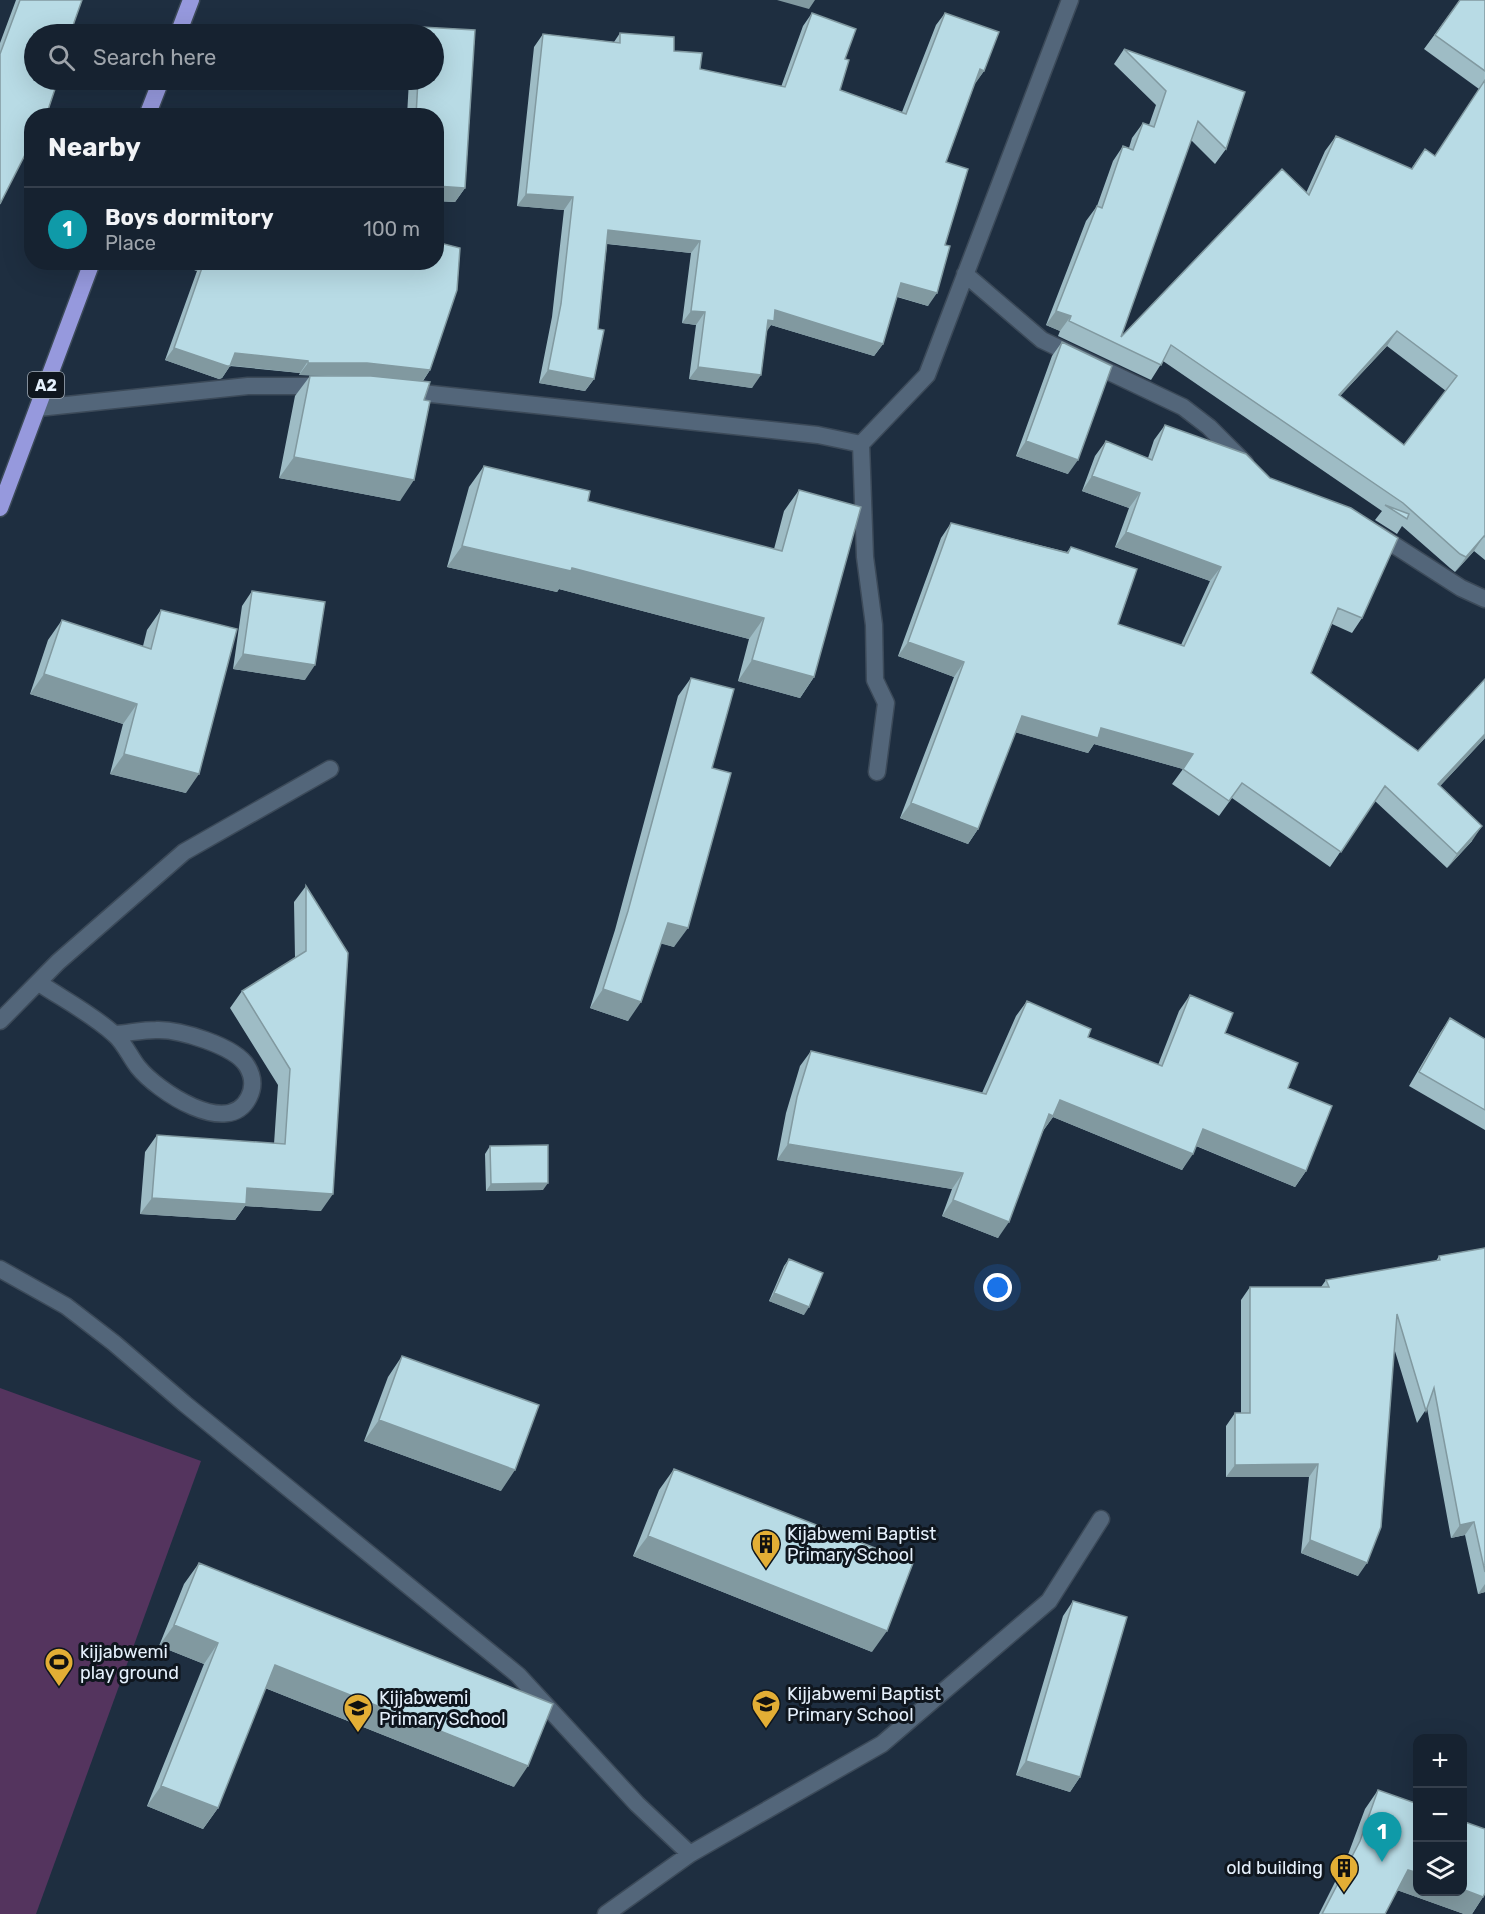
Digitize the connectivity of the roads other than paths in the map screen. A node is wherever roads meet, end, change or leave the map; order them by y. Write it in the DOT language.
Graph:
graph roads {
  1 [pos="191,0"];
  2 [pos="1070,0"];
  3 [pos="182,24"];
  4 [pos="157,90"];
  5 [pos="150,108"];
  6 [pos="89,270"];
  7 [pos="965,274"];
  8 [pos="335,386"];
  9 [pos="381,388"];
  10 [pos="38,408"];
  11 [pos="861,444"];
  12 [pos="1256,475"];
  13 [pos="0,508"];
  14 [pos="1364,526"];
  15 [pos="1485,599"];
  16 [pos="330,769"];
  17 [pos="877,772"];
  18 [pos="39,983"];
  19 [pos="0,1021"];
  20 [pos="116,1034"];
  21 [pos="0,1269"];
  22 [pos="1101,1520"];
  23 [pos="690,1854"];
  24 [pos="606,1914"];
  1 -- 3 [label="highway"];
  2 -- 7 [label="street"];
  4 -- 5 [label="highway"];
  6 -- 10 [label="highway, A2"];
  7 -- 11 [label="street"];
  7 -- 12 [label="street"];
  8 -- 10 [label="street"];
  9 -- 11 [label="street"];
  10 -- 13 [label="highway, A2"];
  11 -- 17 [label="street"];
  14 -- 15 [label="street"];
  16 -- 18 [label="street"];
  18 -- 19 [label="street"];
  18 -- 20 [label="street"];
  20 -- 20 [label="street"];
  21 -- 23 [label="street"];
  22 -- 23 [label="street"];
  23 -- 24 [label="street"];
}
